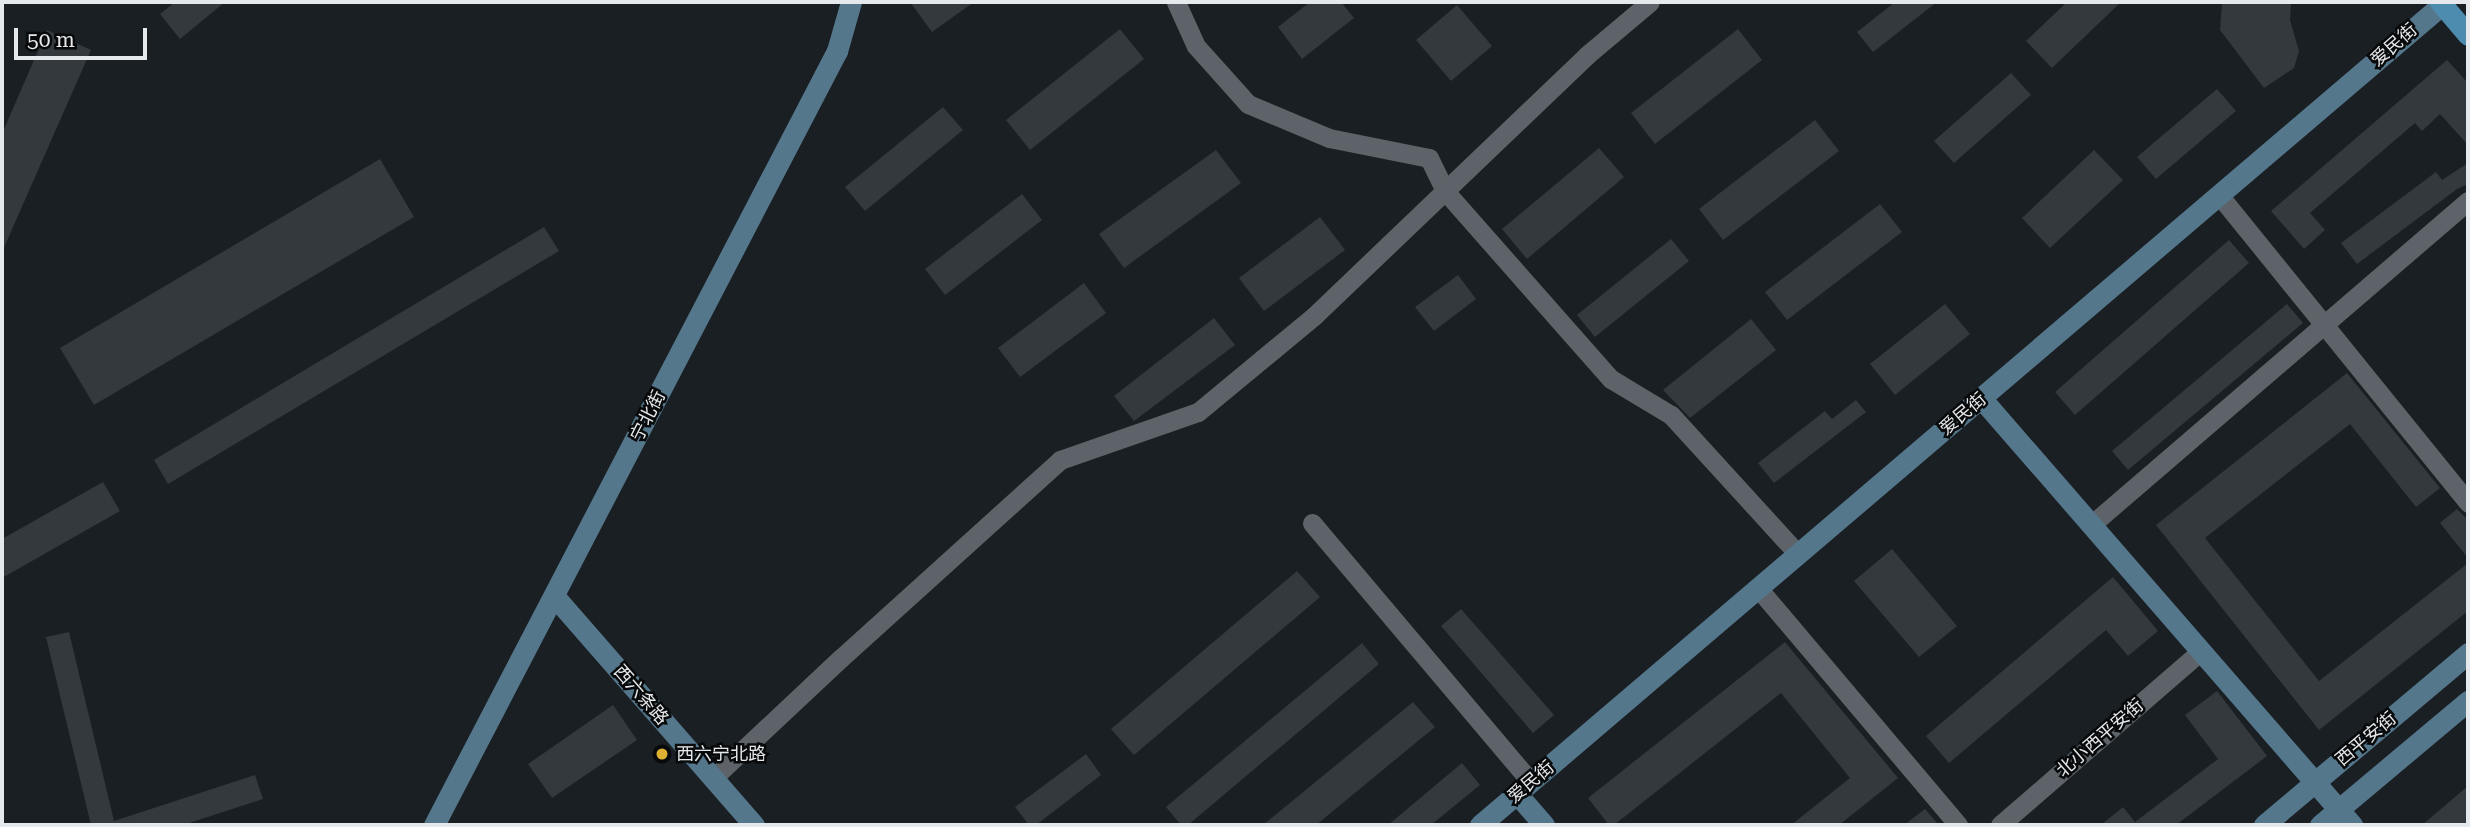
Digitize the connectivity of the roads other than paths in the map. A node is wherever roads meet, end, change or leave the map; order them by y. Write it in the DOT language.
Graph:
graph roads {
  1 [pos="852,2"];
  2 [pos="1176,2"];
  3 [pos="1650,2"];
  4 [pos="2442,3"];
  5 [pos="2468,35"];
  6 [pos="1444,191"];
  7 [pos="2219,195"];
  8 [pos="2468,201"];
  9 [pos="2323,323"];
  10 [pos="1981,398"];
  11 [pos="2468,503"];
  12 [pos="1312,523"];
  13 [pos="2091,525"];
  14 [pos="1798,554"];
  15 [pos="1758,588"];
  16 [pos="555,597"];
  17 [pos="2201,651"];
  18 [pos="2468,653"];
  19 [pos="2468,701"];
  20 [pos="713,779"];
  21 [pos="2314,782"];
  22 [pos="1524,788"];
  23 [pos="2345,818"];
  24 [pos="434,825"];
  25 [pos="754,825"];
  26 [pos="1480,825"];
  27 [pos="1544,825"];
  28 [pos="1958,825"];
  29 [pos="2000,825"];
  30 [pos="2264,825"];
  31 [pos="2320,825"];
  1 -- 16 [label="street, 宁北街"];
  2 -- 6 [label="street"];
  3 -- 6 [label="street"];
  4 -- 5 [label="main road"];
  4 -- 7 [label="street, 爱民街"];
  6 -- 14 [label="street"];
  6 -- 20 [label="street"];
  7 -- 9 [label="street"];
  7 -- 10 [label="street, 爱民街"];
  8 -- 9 [label="street"];
  9 -- 11 [label="street"];
  9 -- 13 [label="street"];
  10 -- 13 [label="street"];
  10 -- 14 [label="street, 爱民街"];
  12 -- 22 [label="street"];
  13 -- 17 [label="street"];
  14 -- 15 [label="street, 爱民街"];
  15 -- 22 [label="street, 爱民街"];
  15 -- 28 [label="street"];
  16 -- 20 [label="street, 西六条路"];
  16 -- 24 [label="street, 宁北街"];
  17 -- 21 [label="street"];
  17 -- 29 [label="street, 北小西平安街"];
  18 -- 21 [label="street, 西平安街"];
  19 -- 23 [label="street, 西平安街"];
  20 -- 25 [label="street, 西六条路"];
  21 -- 23 [label="street"];
  21 -- 30 [label="street, 西平安街"];
  22 -- 26 [label="street, 爱民街"];
  22 -- 27 [label="street"];
  23 -- 31 [label="street, 西平安街"];
}
